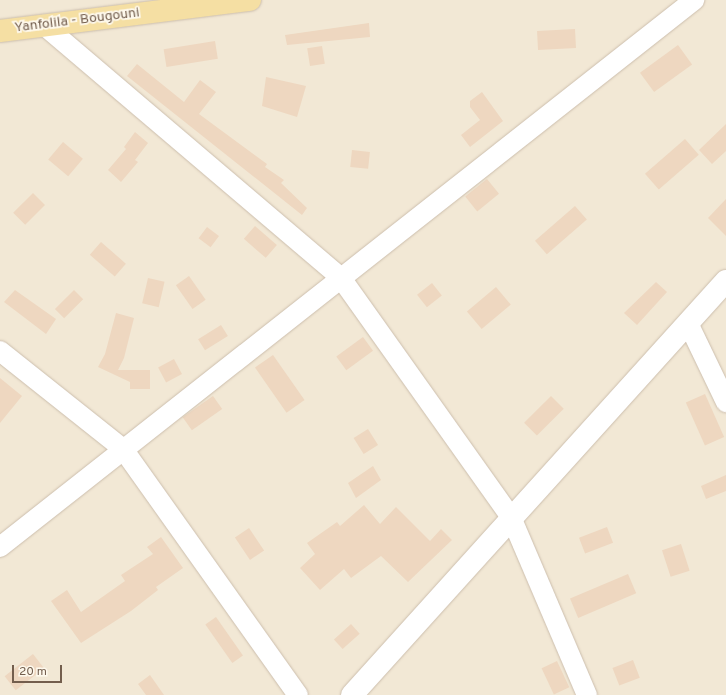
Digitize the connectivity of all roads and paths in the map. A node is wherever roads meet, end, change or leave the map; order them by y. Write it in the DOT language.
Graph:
graph roads {
  1 [pos="250,0"];
  2 [pos="694,0"];
  3 [pos="44,25"];
  4 [pos="0,31"];
  5 [pos="341,278"];
  6 [pos="726,281"];
  7 [pos="688,323"];
  8 [pos="0,351"];
  9 [pos="726,402"];
  10 [pos="123,449"];
  11 [pos="511,517"];
  12 [pos="0,547"];
  13 [pos="298,695"];
  14 [pos="352,695"];
  15 [pos="586,695"];
  1 -- 3 [label="main road, Yanfolila - Bougouni"];
  2 -- 5 [label="street"];
  3 -- 4 [label="main road, Yanfolila - Bougouni"];
  3 -- 5 [label="street"];
  5 -- 10 [label="street"];
  5 -- 11 [label="street"];
  6 -- 7 [label="street"];
  7 -- 9 [label="street"];
  7 -- 11 [label="street"];
  8 -- 10 [label="street"];
  10 -- 12 [label="street"];
  10 -- 13 [label="street"];
  11 -- 14 [label="street"];
  11 -- 15 [label="street"];
}
